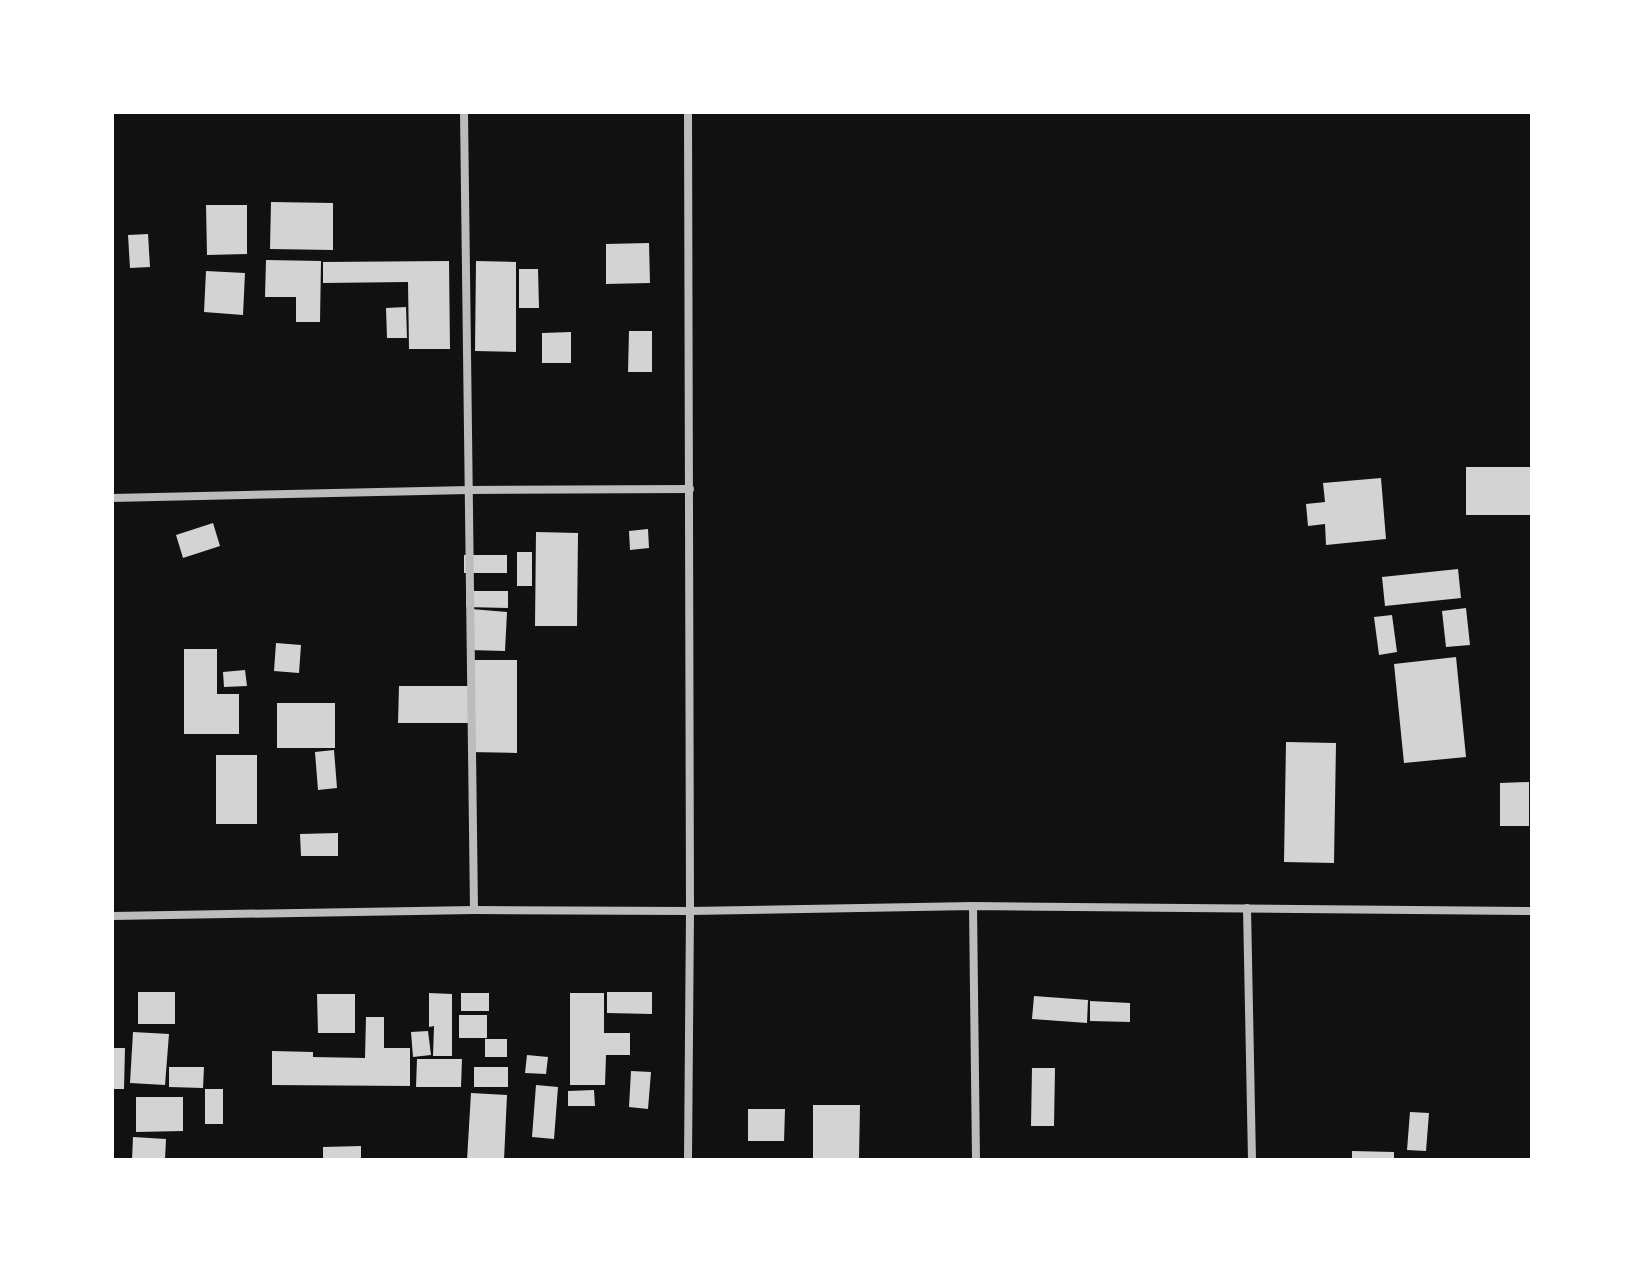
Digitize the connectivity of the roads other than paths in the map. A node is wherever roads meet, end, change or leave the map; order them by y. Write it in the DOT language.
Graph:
graph roads {
  1 [pos="464,112"];
  2 [pos="688,112"];
  3 [pos="690,489"];
  4 [pos="469,490"];
  5 [pos="112,498"];
  6 [pos="973,906"];
  7 [pos="1247,908"];
  8 [pos="474,910"];
  9 [pos="690,911"];
  10 [pos="1532,911"];
  11 [pos="112,916"];
  12 [pos="688,1160"];
  13 [pos="976,1160"];
  14 [pos="1252,1160"];
  1 -- 4 [label="street"];
  2 -- 3 [label="street"];
  3 -- 4 [label="street"];
  3 -- 9 [label="street"];
  4 -- 5 [label="street"];
  4 -- 8 [label="street"];
  6 -- 7 [label="street"];
  6 -- 9 [label="street"];
  6 -- 13 [label="street"];
  7 -- 10 [label="street"];
  7 -- 14 [label="street"];
  8 -- 9 [label="street"];
  8 -- 11 [label="street"];
  9 -- 12 [label="street"];
}
